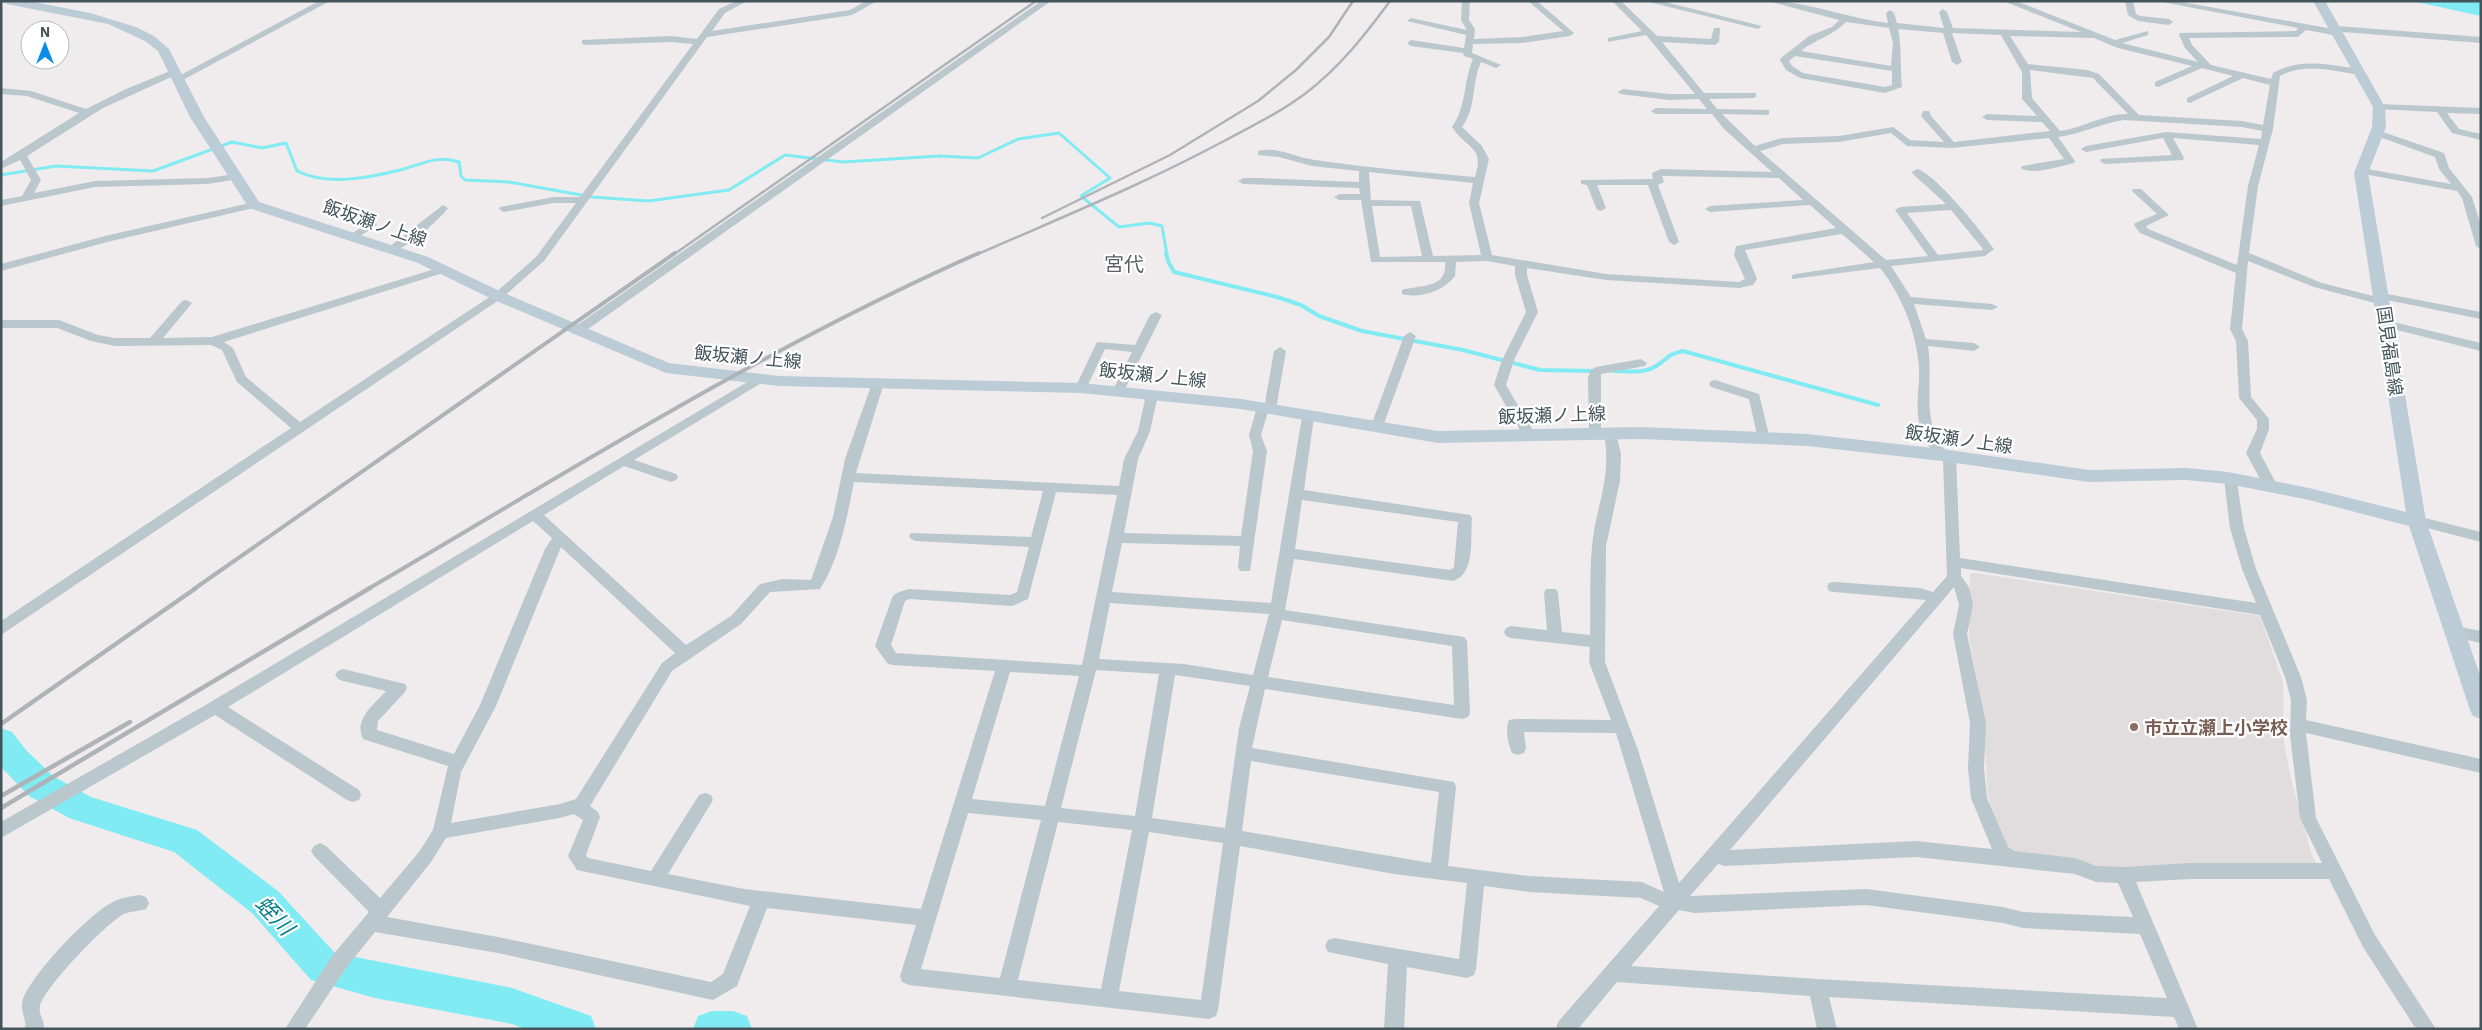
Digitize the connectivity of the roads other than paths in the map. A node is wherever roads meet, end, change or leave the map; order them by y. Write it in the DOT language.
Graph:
graph roads {
  1 [pos="8,1"];
  2 [pos="326,1"];
  3 [pos="743,1"];
  4 [pos="873,1"];
  5 [pos="1047,1"];
  6 [pos="1466,1"];
  7 [pos="1532,1"];
  8 [pos="1616,1"];
  9 [pos="1648,1"];
  10 [pos="1772,1"];
  11 [pos="2128,1"];
  12 [pos="2161,1"];
  13 [pos="2319,1"];
  14 [pos="2014,2"];
  15 [pos="2171,2"];
  16 [pos="1943,12"];
  17 [pos="1890,13"];
  18 [pos="1844,19"];
  19 [pos="1411,21"];
  20 [pos="2169,22"];
  21 [pos="1758,26"];
  22 [pos="1893,26"];
  23 [pos="2304,27"];
  24 [pos="2336,28"];
  25 [pos="1717,30"];
  26 [pos="1948,31"];
  27 [pos="2003,31"];
  28 [pos="2145,33"];
  29 [pos="2097,35"];
  30 [pos="1651,36"];
  31 [pos="701,39"];
  32 [pos="1611,40"];
  33 [pos="2481,40"];
  34 [pos="585,42"];
  35 [pos="1468,42"];
  36 [pos="1411,44"];
  37 [pos="2115,44"];
  38 [pos="1795,53"];
  39 [pos="1478,59"];
  40 [pos="1957,62"];
  41 [pos="1496,65"];
  42 [pos="2205,65"];
  43 [pos="2023,66"];
  44 [pos="1896,69"];
  45 [pos="2360,72"];
  46 [pos="2242,75"];
  47 [pos="176,76"];
  48 [pos="2275,83"];
  49 [pos="2158,84"];
  50 [pos="1,91"];
  51 [pos="1623,92"];
  52 [pos="1753,95"];
  53 [pos="1702,97"];
  54 [pos="2190,100"];
  55 [pos="2378,108"];
  56 [pos="2440,109"];
  57 [pos="2481,111"];
  58 [pos="1656,112"];
  59 [pos="1714,112"];
  60 [pos="1766,112"];
  61 [pos="87,113"];
  62 [pos="1926,113"];
  63 [pos="2135,116"];
  64 [pos="1987,117"];
  65 [pos="2046,120"];
  66 [pos="2268,129"];
  67 [pos="2054,133"];
  68 [pos="2377,133"];
  69 [pos="2166,135"];
  70 [pos="2481,137"];
  71 [pos="2265,142"];
  72 [pos="1952,145"];
  73 [pos="2086,149"];
  74 [pos="1753,150"];
  75 [pos="1262,153"];
  76 [pos="22,155"];
  77 [pos="2105,161"];
  78 [pos="1,166"];
  79 [pos="2026,168"];
  80 [pos="1364,169"];
  81 [pos="2362,171"];
  82 [pos="1917,172"];
  83 [pos="1782,175"];
  84 [pos="236,177"];
  85 [pos="1243,180"];
  86 [pos="1479,181"];
  87 [pos="1652,182"];
  88 [pos="1364,185"];
  89 [pos="2461,189"];
  90 [pos="2137,191"];
  91 [pos="1339,197"];
  92 [pos="26,198"];
  93 [pos="582,200"];
  94 [pos="1367,200"];
  95 [pos="1814,202"];
  96 [pos="1,203"];
  97 [pos="254,205"];
  98 [pos="1954,207"];
  99 [pos="443,208"];
  100 [pos="1601,208"];
  101 [pos="504,209"];
  102 [pos="1710,209"];
  103 [pos="2476,215"];
  104 [pos="372,224"];
  105 [pos="1844,230"];
  106 [pos="351,238"];
  107 [pos="1674,242"];
  108 [pos="2481,246"];
  109 [pos="393,249"];
  110 [pos="2244,255"];
  111 [pos="1487,258"];
  112 [pos="1428,259"];
  113 [pos="1450,259"];
  114 [pos="1936,259"];
  115 [pos="1521,264"];
  116 [pos="1883,264"];
  117 [pos="1,268"];
  118 [pos="442,270"];
  119 [pos="2242,271"];
  120 [pos="1796,277"];
  121 [pos="1406,292"];
  122 [pos="498,296"];
  123 [pos="2382,299"];
  124 [pos="1907,300"];
  125 [pos="186,303"];
  126 [pos="1992,307"];
  127 [pos="1156,315"];
  128 [pos="2481,316"];
  129 [pos="1,324"];
  130 [pos="2385,324"];
  131 [pos="577,331"];
  132 [pos="1410,336"];
  133 [pos="213,341"];
  134 [pos="153,342"];
  135 [pos="1921,342"];
  136 [pos="1974,347"];
  137 [pos="2481,347"];
  138 [pos="1137,349"];
  139 [pos="1280,351"];
  140 [pos="1641,363"];
  141 [pos="759,379"];
  142 [pos="878,383"];
  143 [pos="1715,384"];
  144 [pos="1081,388"];
  145 [pos="1118,392"];
  146 [pos="1152,395"];
  147 [pos="1267,408"];
  148 [pos="1308,416"];
  149 [pos="1377,426"];
  150 [pos="300,429"];
  151 [pos="1602,433"];
  152 [pos="1530,436"];
  153 [pos="1764,439"];
  154 [pos="1946,456"];
  155 [pos="622,461"];
  156 [pos="849,477"];
  157 [pos="671,478"];
  158 [pos="2231,479"];
  159 [pos="2270,485"];
  160 [pos="1050,487"];
  161 [pos="1125,491"];
  162 [pos="1296,494"];
  163 [pos="534,514"];
  164 [pos="2417,521"];
  165 [pos="916,536"];
  166 [pos="560,537"];
  167 [pos="2481,537"];
  168 [pos="1116,538"];
  169 [pos="1247,541"];
  170 [pos="1037,542"];
  171 [pos="1288,553"];
  172 [pos="1245,567"];
  173 [pos="1954,570"];
  174 [pos="1834,587"];
  175 [pos="1551,593"];
  176 [pos="1104,597"];
  177 [pos="1936,598"];
  178 [pos="2265,610"];
  179 [pos="1277,611"];
  180 [pos="1,629"];
  181 [pos="1511,632"];
  182 [pos="2454,632"];
  183 [pos="1555,637"];
  184 [pos="2481,637"];
  185 [pos="1597,642"];
  186 [pos="686,653"];
  187 [pos="1004,666"];
  188 [pos="1089,668"];
  189 [pos="1168,669"];
  190 [pos="343,674"];
  191 [pos="1258,682"];
  192 [pos="215,707"];
  193 [pos="2481,710"];
  194 [pos="2298,725"];
  195 [pos="1621,726"];
  196 [pos="1518,748"];
  197 [pos="1243,754"];
  198 [pos="458,762"];
  199 [pos="2481,766"];
  200 [pos="353,795"];
  201 [pos="705,800"];
  202 [pos="576,806"];
  203 [pos="962,806"];
  204 [pos="1050,815"];
  205 [pos="1142,824"];
  206 [pos="1,831"];
  207 [pos="441,832"];
  208 [pos="1234,838"];
  209 [pos="320,852"];
  210 [pos="1716,856"];
  211 [pos="2010,858"];
  212 [pos="2336,871"];
  213 [pos="1439,872"];
  214 [pos="2124,876"];
  215 [pos="1476,877"];
  216 [pos="655,880"];
  217 [pos="761,899"];
  218 [pos="140,903"];
  219 [pos="1675,903"];
  220 [pos="386,907"];
  221 [pos="927,918"];
  222 [pos="374,923"];
  223 [pos="2144,926"];
  224 [pos="1334,946"];
  225 [pos="1398,958"];
  226 [pos="1614,973"];
  227 [pos="1007,987"];
  228 [pos="1817,988"];
  229 [pos="1108,999"];
  230 [pos="2180,1008"];
  231 [pos="34,1029"];
  232 [pos="294,1029"];
  233 [pos="1394,1029"];
  234 [pos="1565,1029"];
  235 [pos="1827,1029"];
  236 [pos="2190,1029"];
  237 [pos="2427,1029"];
  1 -- 47 [label="main road"];
  2 -- 47 [label="street"];
  3 -- 31 [label="street"];
  4 -- 31 [label="street"];
  5 -- 131 [label="street"];
  6 -- 35 [label="street"];
  7 -- 35 [label="street"];
  8 -- 30 [label="street"];
  9 -- 21 [label="street"];
  10 -- 18 [label="street"];
  11 -- 20 [label="street"];
  12 -- 15 [label="street"];
  13 -- 24 [label="main road"];
  14 -- 29 [label="street"];
  15 -- 23 [label="street"];
  16 -- 26 [label="street"];
  17 -- 22 [label="street"];
  18 -- 22 [label="street"];
  18 -- 38 [label="street"];
  19 -- 35 [label="street"];
  22 -- 26 [label="street"];
  22 -- 44 [label="street"];
  23 -- 24 [label="street"];
  23 -- 42 [label="street"];
  24 -- 33 [label="street"];
  24 -- 45 [label="main road"];
  25 -- 30 [label="street"];
  26 -- 27 [label="street"];
  26 -- 40 [label="street"];
  27 -- 29 [label="street"];
  27 -- 43 [label="street"];
  28 -- 37 [label="street"];
  29 -- 37 [label="street"];
  30 -- 32 [label="street"];
  30 -- 53 [label="street"];
  31 -- 34 [label="street"];
  31 -- 93 [label="street"];
  35 -- 36 [label="street"];
  35 -- 39 [label="street"];
  37 -- 42 [label="street"];
  38 -- 44 [label="street"];
  38 -- 44 [label="street"];
  39 -- 41 [label="street"];
  39 -- 86 [label="street"];
  42 -- 46 [label="street"];
  42 -- 49 [label="street"];
  43 -- 63 [label="street"];
  43 -- 65 [label="street"];
  45 -- 48 [label="street"];
  45 -- 55 [label="main road"];
  46 -- 48 [label="street"];
  46 -- 54 [label="street"];
  47 -- 61 [label="street"];
  47 -- 84 [label="main road"];
  48 -- 66 [label="street"];
  50 -- 61 [label="street"];
  51 -- 53 [label="street"];
  52 -- 53 [label="street"];
  53 -- 59 [label="street"];
  55 -- 56 [label="street"];
  55 -- 68 [label="main road"];
  56 -- 57 [label="street"];
  56 -- 70 [label="street"];
  58 -- 59 [label="street"];
  59 -- 60 [label="street"];
  59 -- 74 [label="street"];
  61 -- 76 [label="street"];
  62 -- 72 [label="street"];
  63 -- 66 [label="street"];
  63 -- 67 [label="street"];
  64 -- 65 [label="street"];
  65 -- 67 [label="street"];
  66 -- 71 [label="street"];
  67 -- 72 [label="street"];
  67 -- 79 [label="street"];
  68 -- 81 [label="main road"];
  68 -- 89 [label="street"];
  69 -- 71 [label="street"];
  69 -- 73 [label="street"];
  69 -- 77 [label="street"];
  71 -- 110 [label="street"];
  72 -- 74 [label="street"];
  74 -- 83 [label="street"];
  75 -- 80 [label="street"];
  76 -- 78 [label="street"];
  76 -- 92 [label="street"];
  80 -- 86 [label="street"];
  80 -- 88 [label="street"];
  81 -- 89 [label="street"];
  81 -- 123 [label="main road, 国見福島線"];
  82 -- 98 [label="street"];
  83 -- 87 [label="street"];
  83 -- 95 [label="street"];
  84 -- 92 [label="street"];
  84 -- 97 [label="main road"];
  85 -- 88 [label="street"];
  86 -- 111 [label="street"];
  87 -- 100 [label="street"];
  87 -- 107 [label="street"];
  88 -- 94 [label="street"];
  89 -- 103 [label="street"];
  90 -- 119 [label="street"];
  91 -- 94 [label="street"];
  92 -- 96 [label="street"];
  93 -- 101 [label="street"];
  93 -- 122 [label="street"];
  94 -- 112 [label="street"];
  94 -- 112 [label="street"];
  95 -- 102 [label="street"];
  95 -- 105 [label="street"];
  97 -- 106 [label="main road, 飯坂瀬ノ上線"];
  97 -- 117 [label="street"];
  98 -- 114 [label="street"];
  98 -- 114 [label="street"];
  99 -- 109 [label="street"];
  103 -- 108 [label="street"];
  104 -- 106 [label="street"];
  105 -- 115 [label="street"];
  105 -- 116 [label="street"];
  106 -- 109 [label="main road, 飯坂瀬ノ上線"];
  109 -- 118 [label="main road, 飯坂瀬ノ上線"];
  110 -- 119 [label="street"];
  110 -- 123 [label="street"];
  111 -- 113 [label="street"];
  111 -- 115 [label="street"];
  112 -- 113 [label="street"];
  113 -- 121 [label="street"];
  114 -- 116 [label="street"];
  115 -- 152 [label="street"];
  116 -- 120 [label="street"];
  116 -- 124 [label="street"];
  118 -- 122 [label="main road, 飯坂瀬ノ上線"];
  118 -- 133 [label="street"];
  119 -- 159 [label="street"];
  122 -- 131 [label="main road, 飯坂瀬ノ上線"];
  122 -- 150 [label="street"];
  123 -- 128 [label="street"];
  123 -- 130 [label="main road, 国見福島線"];
  124 -- 126 [label="street"];
  124 -- 135 [label="street"];
  125 -- 134 [label="street"];
  127 -- 138 [label="street"];
  129 -- 134 [label="street"];
  130 -- 137 [label="street"];
  130 -- 164 [label="main road, 国見福島線"];
  131 -- 141 [label="main road, 飯坂瀬ノ上線"];
  132 -- 149 [label="street"];
  133 -- 134 [label="street"];
  133 -- 150 [label="street"];
  135 -- 136 [label="street"];
  135 -- 154 [label="street"];
  138 -- 144 [label="street"];
  138 -- 145 [label="street"];
  139 -- 147 [label="street"];
  140 -- 151 [label="street"];
  141 -- 142 [label="main road, 飯坂瀬ノ上線"];
  141 -- 155 [label="street"];
  142 -- 144 [label="main road, 飯坂瀬ノ上線"];
  142 -- 156 [label="street"];
  143 -- 153 [label="street"];
  144 -- 145 [label="main road, 飯坂瀬ノ上線"];
  145 -- 146 [label="main road, 飯坂瀬ノ上線"];
  146 -- 147 [label="main road, 飯坂瀬ノ上線"];
  146 -- 161 [label="street"];
  147 -- 148 [label="main road, 飯坂瀬ノ上線"];
  147 -- 169 [label="street"];
  148 -- 149 [label="main road, 飯坂瀬ノ上線"];
  148 -- 162 [label="street"];
  149 -- 152 [label="main road, 飯坂瀬ノ上線"];
  150 -- 180 [label="street"];
  151 -- 152 [label="main road, 飯坂瀬ノ上線"];
  151 -- 153 [label="main road, 飯坂瀬ノ上線"];
  151 -- 185 [label="street"];
  153 -- 154 [label="main road, 飯坂瀬ノ上線"];
  154 -- 158 [label="main road, 飯坂瀬ノ上線"];
  154 -- 173 [label="street"];
  155 -- 157 [label="street"];
  155 -- 163 [label="street"];
  156 -- 160 [label="street"];
  156 -- 186 [label="street"];
  158 -- 159 [label="main road, 飯坂瀬ノ上線"];
  158 -- 178 [label="street"];
  159 -- 164 [label="main road, 飯坂瀬ノ上線"];
  160 -- 161 [label="street"];
  160 -- 170 [label="street"];
  161 -- 168 [label="street"];
  162 -- 171 [label="street"];
  162 -- 171 [label="street"];
  163 -- 166 [label="street"];
  163 -- 192 [label="street"];
  164 -- 167 [label="street"];
  164 -- 182 [label="main road, 国見福島線"];
  165 -- 170 [label="street"];
  166 -- 186 [label="street"];
  166 -- 198 [label="street"];
  168 -- 169 [label="street"];
  168 -- 176 [label="street"];
  169 -- 172 [label="street"];
  170 -- 187 [label="street"];
  171 -- 179 [label="street"];
  173 -- 177 [label="street"];
  173 -- 178 [label="street"];
  173 -- 211 [label="street"];
  174 -- 177 [label="street"];
  175 -- 183 [label="street"];
  176 -- 179 [label="street"];
  176 -- 188 [label="street"];
  177 -- 210 [label="street"];
  178 -- 194 [label="street"];
  179 -- 191 [label="street"];
  179 -- 191 [label="street"];
  181 -- 183 [label="street"];
  182 -- 184 [label="street"];
  182 -- 193 [label="main road, 国見福島線"];
  183 -- 185 [label="street"];
  185 -- 195 [label="street"];
  186 -- 202 [label="street"];
  187 -- 188 [label="street"];
  187 -- 203 [label="street"];
  188 -- 189 [label="street"];
  188 -- 204 [label="street"];
  189 -- 191 [label="street"];
  189 -- 205 [label="street"];
  190 -- 198 [label="street"];
  191 -- 197 [label="street"];
  192 -- 200 [label="street"];
  192 -- 206 [label="street"];
  194 -- 199 [label="street"];
  194 -- 212 [label="street"];
  195 -- 196 [label="street"];
  195 -- 219 [label="street"];
  197 -- 208 [label="street"];
  197 -- 213 [label="street"];
  198 -- 207 [label="street"];
  201 -- 216 [label="street"];
  202 -- 207 [label="street"];
  202 -- 216 [label="street"];
  203 -- 204 [label="street"];
  203 -- 221 [label="street"];
  204 -- 205 [label="street"];
  204 -- 227 [label="street"];
  205 -- 208 [label="street"];
  205 -- 229 [label="street"];
  207 -- 220 [label="street"];
  208 -- 213 [label="street"];
  208 -- 229 [label="street"];
  209 -- 220 [label="street"];
  210 -- 211 [label="street"];
  210 -- 219 [label="street"];
  211 -- 214 [label="street"];
  212 -- 214 [label="street"];
  212 -- 237 [label="street"];
  213 -- 215 [label="street"];
  214 -- 223 [label="street"];
  215 -- 219 [label="street"];
  215 -- 225 [label="street"];
  216 -- 217 [label="street"];
  217 -- 221 [label="street"];
  217 -- 222 [label="street"];
  218 -- 231 [label="street"];
  219 -- 223 [label="street"];
  219 -- 226 [label="street"];
  220 -- 222 [label="street"];
  221 -- 227 [label="street"];
  222 -- 232 [label="street"];
  223 -- 230 [label="street"];
  224 -- 225 [label="street"];
  225 -- 233 [label="street"];
  226 -- 228 [label="street"];
  226 -- 234 [label="street"];
  227 -- 229 [label="street"];
  228 -- 230 [label="street"];
  228 -- 235 [label="street"];
  230 -- 236 [label="street"];
}
